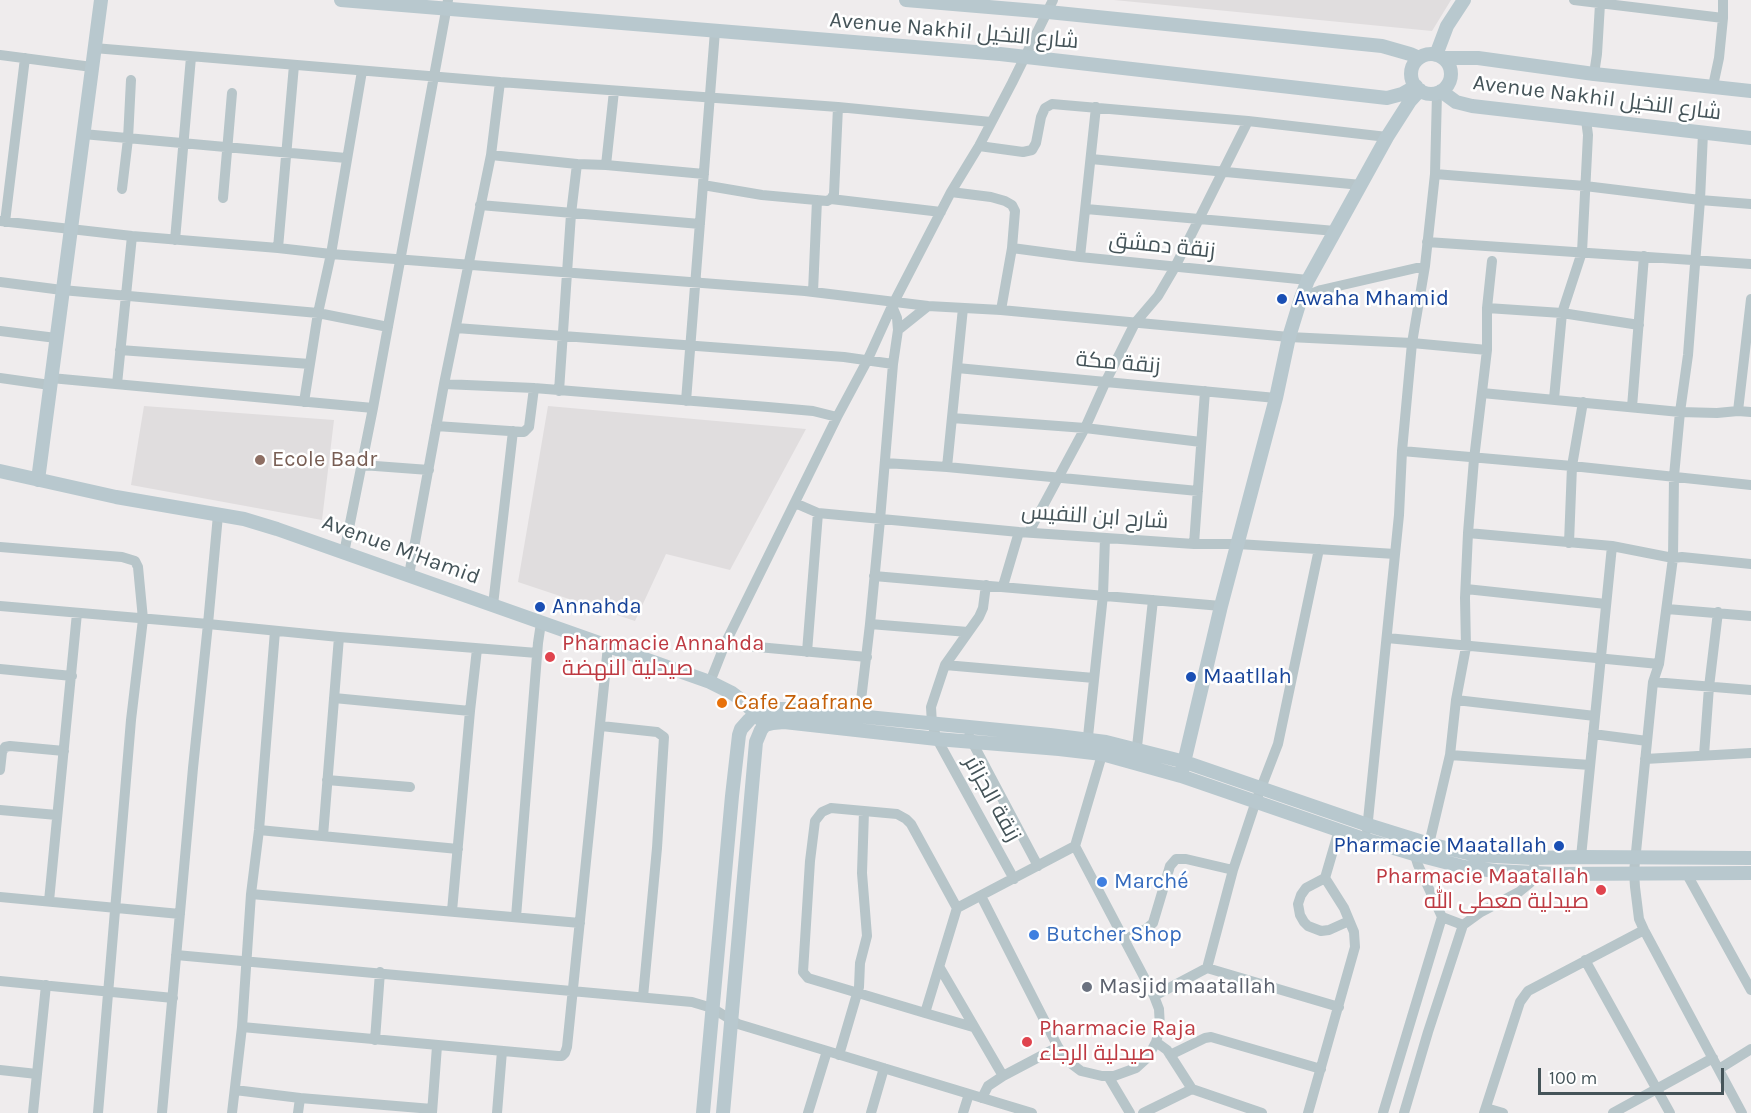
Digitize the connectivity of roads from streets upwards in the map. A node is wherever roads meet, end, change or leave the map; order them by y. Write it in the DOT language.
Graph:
graph roads {
  1 [pos="100,0"];
  2 [pos="340,0"];
  3 [pos="906,0"];
  4 [pos="1464,0"];
  5 [pos="1574,0"];
  6 [pos="1723,0"];
  7 [pos="447,4"];
  8 [pos="1600,4"];
  9 [pos="1050,6"];
  10 [pos="1723,18"];
  11 [pos="715,31"];
  12 [pos="94,48"];
  13 [pos="0,55"];
  14 [pos="1026,56"];
  15 [pos="1440,56"];
  16 [pos="191,57"];
  17 [pos="25,58"];
  18 [pos="1419,58"];
  19 [pos="294,65"];
  20 [pos="92,68"];
  21 [pos="362,71"];
  22 [pos="1594,74"];
  23 [pos="434,77"];
  24 [pos="131,80"];
  25 [pos="501,82"];
  26 [pos="1713,86"];
  27 [pos="1418,88"];
  28 [pos="614,91"];
  29 [pos="1751,91"];
  30 [pos="1439,92"];
  31 [pos="232,93"];
  32 [pos="1393,97"];
  33 [pos="710,98"];
  34 [pos="838,107"];
  35 [pos="1096,107"];
  36 [pos="1405,110"];
  37 [pos="1586,120"];
  38 [pos="1248,121"];
  39 [pos="991,122"];
  40 [pos="1703,133"];
  41 [pos="83,134"];
  42 [pos="1387,137"];
  43 [pos="1751,138"];
  44 [pos="128,139"];
  45 [pos="183,143"];
  46 [pos="979,146"];
  47 [pos="228,147"];
  48 [pos="287,153"];
  49 [pos="491,155"];
  50 [pos="346,158"];
  51 [pos="1091,159"];
  52 [pos="576,164"];
  53 [pos="606,165"];
  54 [pos="1223,171"];
  55 [pos="1435,174"];
  56 [pos="703,180"];
  57 [pos="1361,185"];
  58 [pos="1585,186"];
  59 [pos="122,189"];
  60 [pos="951,192"];
  61 [pos="223,198"];
  62 [pos="831,199"];
  63 [pos="817,200"];
  64 [pos="1700,200"];
  65 [pos="1751,204"];
  66 [pos="480,205"];
  67 [pos="1086,209"];
  68 [pos="941,212"];
  69 [pos="571,214"];
  70 [pos="1200,219"];
  71 [pos="3,221"];
  72 [pos="700,224"];
  73 [pos="70,230"];
  74 [pos="1335,231"];
  75 [pos="132,236"];
  76 [pos="175,240"];
  77 [pos="1427,242"];
  78 [pos="278,248"];
  79 [pos="1012,248"];
  80 [pos="1582,252"];
  81 [pos="331,254"];
  82 [pos="1644,256"];
  83 [pos="1080,257"];
  84 [pos="400,258"];
  85 [pos="1694,259"];
  86 [pos="1492,261"];
  87 [pos="468,263"];
  88 [pos="1751,264"];
  89 [pos="1425,266"];
  90 [pos="1175,267"];
  91 [pos="568,272"];
  92 [pos="1308,280"];
  93 [pos="0,282"];
  94 [pos="695,282"];
  95 [pos="62,290"];
  96 [pos="813,292"];
  97 [pos="127,296"];
  98 [pos="1301,297"];
  99 [pos="1751,300"];
  100 [pos="894,303"];
  101 [pos="928,306"];
  102 [pos="963,308"];
  103 [pos="1487,308"];
  104 [pos="1000,310"];
  105 [pos="318,313"];
  106 [pos="1562,313"];
  107 [pos="1135,323"];
  108 [pos="1639,325"];
  109 [pos="388,327"];
  110 [pos="456,328"];
  111 [pos="898,330"];
  112 [pos="0,331"];
  113 [pos="563,336"];
  114 [pos="1290,337"];
  115 [pos="56,338"];
  116 [pos="1412,343"];
  117 [pos="690,345"];
  118 [pos="120,350"];
  119 [pos="1487,350"];
  120 [pos="1747,360"];
  121 [pos="867,361"];
  122 [pos="310,364"];
  123 [pos="892,364"];
  124 [pos="957,368"];
  125 [pos="0,378"];
  126 [pos="50,381"];
  127 [pos="1106,381"];
  128 [pos="117,384"];
  129 [pos="444,384"];
  130 [pos="534,388"];
  131 [pos="559,391"];
  132 [pos="1205,391"];
  133 [pos="1482,393"];
  134 [pos="1276,399"];
  135 [pos="1554,399"];
  136 [pos="686,400"];
  137 [pos="304,402"];
  138 [pos="1583,402"];
  139 [pos="1632,407"];
  140 [pos="373,408"];
  141 [pos="1738,411"];
  142 [pos="1680,412"];
  143 [pos="1751,412"];
  144 [pos="837,417"];
  145 [pos="952,418"];
  146 [pos="436,426"];
  147 [pos="1085,428"];
  148 [pos="513,431"];
  149 [pos="1201,442"];
  150 [pos="1402,451"];
  151 [pos="1474,459"];
  152 [pos="885,463"];
  153 [pos="362,465"];
  154 [pos="1572,466"];
  155 [pos="948,467"];
  156 [pos="429,470"];
  157 [pos="0,471"];
  158 [pos="1674,476"];
  159 [pos="1060,478"];
  160 [pos="38,480"];
  161 [pos="1751,485"];
  162 [pos="1198,490"];
  163 [pos="795,503"];
  164 [pos="818,513"];
  165 [pos="218,515"];
  166 [pos="880,520"];
  167 [pos="1024,532"];
  168 [pos="1468,533"];
  169 [pos="1105,538"];
  170 [pos="1569,543"];
  171 [pos="1194,544"];
  172 [pos="1238,544"];
  173 [pos="1612,546"];
  174 [pos="0,547"];
  175 [pos="1319,549"];
  176 [pos="344,552"];
  177 [pos="1395,554"];
  178 [pos="1673,558"];
  179 [pos="1751,564"];
  180 [pos="409,575"];
  181 [pos="874,576"];
  182 [pos="986,585"];
  183 [pos="1003,586"];
  184 [pos="1466,589"];
  185 [pos="1103,595"];
  186 [pos="1153,600"];
  187 [pos="1606,604"];
  188 [pos="493,605"];
  189 [pos="0,606"];
  190 [pos="1221,606"];
  191 [pos="1667,609"];
  192 [pos="1718,612"];
  193 [pos="77,613"];
  194 [pos="1751,616"];
  195 [pos="142,619"];
  196 [pos="541,623"];
  197 [pos="208,624"];
  198 [pos="870,624"];
  199 [pos="274,631"];
  200 [pos="968,632"];
  201 [pos="339,637"];
  202 [pos="1387,638"];
  203 [pos="725,644"];
  204 [pos="609,646"];
  205 [pos="1466,647"];
  206 [pos="477,649"];
  207 [pos="807,652"];
  208 [pos="537,653"];
  209 [pos="867,657"];
  210 [pos="1601,659"];
  211 [pos="1659,664"];
  212 [pos="945,665"];
  213 [pos="0,669"];
  214 [pos="72,676"];
  215 [pos="1094,678"];
  216 [pos="710,682"];
  217 [pos="1653,682"];
  218 [pos="1709,687"];
  219 [pos="1751,690"];
  220 [pos="334,698"];
  221 [pos="1456,700"];
  222 [pos="470,711"];
  223 [pos="1595,716"];
  224 [pos="859,717"];
  225 [pos="760,720"];
  226 [pos="932,724"];
  227 [pos="601,726"];
  228 [pos="966,727"];
  229 [pos="1593,734"];
  230 [pos="937,739"];
  231 [pos="1647,741"];
  232 [pos="972,742"];
  233 [pos="1087,746"];
  234 [pos="1104,748"];
  235 [pos="64,751"];
  236 [pos="1751,753"];
  237 [pos="1450,755"];
  238 [pos="1704,755"];
  239 [pos="1136,756"];
  240 [pos="1646,759"];
  241 [pos="1590,765"];
  242 [pos="1183,769"];
  243 [pos="0,770"];
  244 [pos="327,780"];
  245 [pos="410,787"];
  246 [pos="1258,795"];
  247 [pos="0,810"];
  248 [pos="864,811"];
  249 [pos="57,815"];
  250 [pos="259,830"];
  251 [pos="1339,830"];
  252 [pos="1366,832"];
  253 [pos="323,836"];
  254 [pos="1413,839"];
  255 [pos="1429,844"];
  256 [pos="1075,846"];
  257 [pos="458,849"];
  258 [pos="1414,854"];
  259 [pos="1581,857"];
  260 [pos="1533,858"];
  261 [pos="1636,858"];
  262 [pos="1751,858"];
  263 [pos="1038,866"];
  264 [pos="1233,870"];
  265 [pos="1534,873"];
  266 [pos="1634,873"];
  267 [pos="1689,873"];
  268 [pos="1751,873"];
  269 [pos="1325,878"];
  270 [pos="1014,879"];
  271 [pos="251,894"];
  272 [pos="981,896"];
  273 [pos="0,897"];
  274 [pos="49,901"];
  275 [pos="115,907"];
  276 [pos="957,908"];
  277 [pos="452,911"];
  278 [pos="180,914"];
  279 [pos="516,917"];
  280 [pos="1442,917"];
  281 [pos="1349,921"];
  282 [pos="580,923"];
  283 [pos="1463,924"];
  284 [pos="1644,930"];
  285 [pos="1124,940"];
  286 [pos="176,955"];
  287 [pos="1585,960"];
  288 [pos="247,961"];
  289 [pos="940,968"];
  290 [pos="1207,968"];
  291 [pos="380,972"];
  292 [pos="0,981"];
  293 [pos="46,985"];
  294 [pos="1751,990"];
  295 [pos="573,991"];
  296 [pos="109,992"];
  297 [pos="857,993"];
  298 [pos="1154,996"];
  299 [pos="643,997"];
  300 [pos="173,998"];
  301 [pos="1339,1007"];
  302 [pos="712,1008"];
  303 [pos="925,1013"];
  304 [pos="730,1019"];
  305 [pos="242,1027"];
  306 [pos="973,1027"];
  307 [pos="375,1040"];
  308 [pos="1156,1042"];
  309 [pos="437,1046"];
  310 [pos="1058,1047"];
  311 [pos="1751,1049"];
  312 [pos="502,1051"];
  313 [pos="827,1051"];
  314 [pos="839,1054"];
  315 [pos="1170,1055"];
  316 [pos="1713,1058"];
  317 [pos="884,1068"];
  318 [pos="1321,1069"];
  319 [pos="1719,1069"];
  320 [pos="0,1070"];
  321 [pos="37,1074"];
  322 [pos="1003,1076"];
  323 [pos="1108,1076"];
  324 [pos="1657,1088"];
  325 [pos="1192,1089"];
  326 [pos="235,1090"];
  327 [pos="969,1094"];
  328 [pos="300,1098"];
  329 [pos="982,1098"];
  330 [pos="375,1109"];
  331 [pos="1485,1110"];
  332 [pos="432,1111"];
  333 [pos="1620,1111"];
  334 [pos="33,1113"];
  335 [pos="98,1113"];
  336 [pos="162,1113"];
  337 [pos="232,1113"];
  338 [pos="298,1113"];
  339 [pos="497,1113"];
  340 [pos="703,1113"];
  341 [pos="723,1113"];
  342 [pos="808,1113"];
  343 [pos="871,1113"];
  344 [pos="963,1113"];
  345 [pos="1032,1113"];
  346 [pos="1130,1113"];
  347 [pos="1143,1113"];
  348 [pos="1262,1113"];
  349 [pos="1308,1113"];
  350 [pos="1383,1113"];
  351 [pos="1404,1113"];
  352 [pos="1503,1113"];
  353 [pos="1670,1113"];
  354 [pos="1743,1113"];
  1 -- 12 [label="street"];
  2 -- 7 [label="street, Avenue Nakhil شارع النخيل"];
  3 -- 9 [label="street, Avenue Nakhil شارع النخيل"];
  4 -- 15 [label="street"];
  5 -- 8 [label="street"];
  6 -- 10 [label="street"];
  7 -- 11 [label="street, Avenue Nakhil شارع النخيل"];
  7 -- 23 [label="street"];
  8 -- 10 [label="street"];
  8 -- 22 [label="street"];
  9 -- 14 [label="street"];
  9 -- 18 [label="street, Avenue Nakhil شارع النخيل"];
  10 -- 26 [label="street"];
  11 -- 14 [label="street, Avenue Nakhil شارع النخيل"];
  11 -- 33 [label="street"];
  12 -- 16 [label="street"];
  12 -- 20 [label="street"];
  13 -- 17 [label="street"];
  14 -- 32 [label="street, Avenue Nakhil شارع النخيل"];
  14 -- 39 [label="street"];
  15 -- 18 [label="street"];
  15 -- 22 [label="street, Avenue Nakhil شارع النخيل"];
  15 -- 30 [label="street"];
  16 -- 19 [label="street"];
  16 -- 45 [label="street"];
  17 -- 20 [label="street"];
  17 -- 71 [label="street"];
  18 -- 27 [label="street"];
  19 -- 21 [label="street"];
  19 -- 48 [label="street"];
  20 -- 41 [label="street"];
  21 -- 23 [label="street"];
  21 -- 50 [label="street"];
  22 -- 26 [label="street, Avenue Nakhil شارع النخيل"];
  23 -- 25 [label="street"];
  23 -- 84 [label="street"];
  24 -- 44 [label="street"];
  25 -- 28 [label="street"];
  25 -- 49 [label="street"];
  26 -- 29 [label="street, Avenue Nakhil شارع النخيل"];
  27 -- 30 [label="street"];
  27 -- 32 [label="street, Avenue Nakhil شارع النخيل"];
  27 -- 36 [label="street"];
  28 -- 33 [label="street"];
  28 -- 53 [label="street"];
  30 -- 37 [label="street, Avenue Nakhil شارع النخيل"];
  30 -- 55 [label="street"];
  31 -- 47 [label="street"];
  32 -- 36 [label="street"];
  33 -- 34 [label="street"];
  33 -- 56 [label="street"];
  34 -- 39 [label="street"];
  34 -- 62 [label="street"];
  35 -- 38 [label="street"];
  35 -- 46 [label="street"];
  35 -- 51 [label="street"];
  36 -- 42 [label="street"];
  37 -- 40 [label="street, Avenue Nakhil شارع النخيل"];
  37 -- 58 [label="street"];
  38 -- 42 [label="street"];
  38 -- 54 [label="street"];
  39 -- 46 [label="street"];
  40 -- 43 [label="street, Avenue Nakhil شارع النخيل"];
  40 -- 64 [label="street"];
  41 -- 44 [label="street"];
  41 -- 73 [label="street"];
  42 -- 57 [label="street"];
  44 -- 45 [label="street"];
  44 -- 59 [label="street"];
  45 -- 47 [label="street"];
  45 -- 76 [label="street"];
  46 -- 60 [label="street"];
  47 -- 48 [label="street"];
  47 -- 61 [label="street"];
  48 -- 50 [label="street"];
  48 -- 78 [label="street"];
  49 -- 52 [label="street"];
  49 -- 66 [label="street"];
  50 -- 81 [label="street"];
  51 -- 54 [label="street"];
  51 -- 67 [label="street"];
  52 -- 53 [label="street"];
  52 -- 69 [label="street"];
  53 -- 56 [label="street"];
  54 -- 57 [label="street"];
  54 -- 70 [label="street"];
  55 -- 58 [label="street"];
  55 -- 77 [label="street"];
  56 -- 63 [label="street"];
  56 -- 72 [label="street"];
  57 -- 74 [label="street"];
  58 -- 64 [label="street"];
  58 -- 80 [label="street"];
  60 -- 68 [label="street"];
  60 -- 79 [label="street"];
  62 -- 63 [label="street"];
  62 -- 68 [label="street"];
  63 -- 96 [label="street"];
  64 -- 65 [label="street"];
  64 -- 85 [label="street"];
  66 -- 69 [label="street"];
  66 -- 87 [label="street"];
  67 -- 70 [label="street"];
  67 -- 83 [label="street"];
  68 -- 100 [label="street"];
  69 -- 72 [label="street"];
  69 -- 91 [label="street"];
  70 -- 74 [label="street"];
  70 -- 90 [label="street"];
  71 -- 73 [label="street"];
  72 -- 94 [label="street"];
  73 -- 75 [label="street"];
  73 -- 95 [label="street"];
  74 -- 92 [label="street"];
  75 -- 76 [label="street"];
  75 -- 97 [label="street"];
  76 -- 78 [label="street"];
  77 -- 80 [label="street"];
  77 -- 89 [label="street"];
  78 -- 81 [label="street"];
  79 -- 83 [label="street, زنقة دمشق"];
  79 -- 104 [label="street"];
  80 -- 82 [label="street"];
  80 -- 106 [label="street"];
  81 -- 84 [label="street"];
  81 -- 105 [label="street"];
  82 -- 85 [label="street"];
  82 -- 108 [label="street"];
  83 -- 90 [label="street, زنقة دمشق"];
  84 -- 87 [label="street"];
  84 -- 109 [label="street"];
  85 -- 88 [label="street"];
  85 -- 142 [label="street"];
  86 -- 103 [label="street"];
  87 -- 91 [label="street"];
  87 -- 110 [label="street"];
  89 -- 98 [label="street"];
  89 -- 116 [label="street"];
  90 -- 92 [label="street, زنقة دمشق"];
  90 -- 107 [label="street"];
  91 -- 94 [label="street"];
  91 -- 113 [label="street"];
  92 -- 98 [label="street"];
  93 -- 95 [label="street"];
  94 -- 96 [label="street"];
  94 -- 117 [label="street"];
  95 -- 97 [label="street"];
  95 -- 115 [label="street"];
  96 -- 100 [label="street"];
  97 -- 105 [label="street"];
  97 -- 118 [label="street"];
  98 -- 114 [label="street"];
  99 -- 120 [label="street"];
  100 -- 101 [label="street"];
  100 -- 111 [label="street"];
  100 -- 121 [label="street"];
  101 -- 102 [label="street"];
  101 -- 111 [label="street"];
  102 -- 104 [label="street"];
  102 -- 124 [label="street"];
  103 -- 106 [label="street"];
  103 -- 119 [label="street"];
  104 -- 107 [label="street"];
  105 -- 109 [label="street"];
  105 -- 122 [label="street"];
  106 -- 108 [label="street"];
  106 -- 135 [label="street"];
  107 -- 114 [label="street"];
  107 -- 127 [label="street"];
  108 -- 139 [label="street"];
  109 -- 140 [label="street"];
  110 -- 113 [label="street"];
  110 -- 129 [label="street"];
  111 -- 123 [label="street"];
  112 -- 115 [label="street"];
  113 -- 117 [label="street"];
  113 -- 131 [label="street"];
  114 -- 116 [label="street"];
  114 -- 134 [label="street"];
  115 -- 126 [label="street"];
  116 -- 119 [label="street"];
  116 -- 150 [label="street"];
  117 -- 121 [label="street"];
  117 -- 136 [label="street"];
  118 -- 122 [label="street"];
  118 -- 128 [label="street"];
  119 -- 133 [label="street"];
  120 -- 141 [label="street"];
  121 -- 123 [label="street"];
  121 -- 144 [label="street"];
  122 -- 137 [label="street"];
  123 -- 152 [label="street"];
  124 -- 127 [label="street, زنقة مكة"];
  124 -- 145 [label="street"];
  125 -- 126 [label="street"];
  126 -- 128 [label="street"];
  126 -- 160 [label="street"];
  127 -- 132 [label="street, زنقة مكة"];
  127 -- 147 [label="street"];
  128 -- 137 [label="street"];
  129 -- 130 [label="street"];
  129 -- 146 [label="street"];
  130 -- 131 [label="street"];
  130 -- 148 [label="street"];
  131 -- 136 [label="street"];
  132 -- 134 [label="street, زنقة مكة"];
  132 -- 149 [label="street"];
  133 -- 135 [label="street"];
  133 -- 151 [label="street"];
  134 -- 172 [label="street"];
  135 -- 138 [label="street"];
  136 -- 144 [label="street"];
  137 -- 140 [label="street"];
  138 -- 139 [label="street"];
  138 -- 154 [label="street"];
  139 -- 142 [label="street"];
  140 -- 153 [label="street"];
  141 -- 142 [label="street"];
  141 -- 143 [label="street"];
  142 -- 158 [label="street"];
  144 -- 163 [label="street"];
  145 -- 147 [label="street"];
  145 -- 155 [label="street"];
  146 -- 148 [label="street"];
  146 -- 156 [label="street"];
  147 -- 149 [label="street"];
  147 -- 159 [label="street"];
  148 -- 188 [label="street"];
  149 -- 162 [label="street"];
  150 -- 151 [label="street"];
  150 -- 177 [label="street"];
  151 -- 154 [label="street"];
  151 -- 168 [label="street"];
  152 -- 155 [label="street"];
  152 -- 166 [label="street"];
  153 -- 156 [label="street"];
  153 -- 176 [label="street"];
  154 -- 158 [label="street"];
  154 -- 170 [label="street"];
  155 -- 159 [label="street"];
  156 -- 180 [label="street"];
  157 -- 160 [label="street, Avenue M'Hamid"];
  158 -- 161 [label="street"];
  158 -- 178 [label="street"];
  159 -- 162 [label="street"];
  159 -- 167 [label="street"];
  160 -- 165 [label="street, Avenue M'Hamid"];
  162 -- 171 [label="street"];
  163 -- 164 [label="street, شارح ابن النفيس"];
  163 -- 203 [label="street"];
  164 -- 166 [label="street, شارح ابن النفيس"];
  164 -- 207 [label="street"];
  165 -- 176 [label="street, Avenue M'Hamid"];
  165 -- 197 [label="street"];
  166 -- 167 [label="street, شارح ابن النفيس"];
  166 -- 181 [label="street"];
  167 -- 169 [label="street, شارح ابن النفيس"];
  167 -- 183 [label="street"];
  168 -- 170 [label="street"];
  168 -- 184 [label="street"];
  169 -- 171 [label="street, شارح ابن النفيس"];
  169 -- 185 [label="street"];
  170 -- 173 [label="street"];
  171 -- 172 [label="street, شارح ابن النفيس"];
  172 -- 175 [label="street, شارح ابن النفيس"];
  172 -- 190 [label="street"];
  173 -- 178 [label="street"];
  173 -- 187 [label="street"];
  174 -- 195 [label="street"];
  175 -- 177 [label="street, شارح ابن النفيس"];
  175 -- 246 [label="street"];
  176 -- 180 [label="street, Avenue M'Hamid"];
  177 -- 202 [label="street"];
  178 -- 179 [label="street"];
  178 -- 191 [label="street"];
  180 -- 188 [label="street, Avenue M'Hamid"];
  181 -- 182 [label="street"];
  181 -- 198 [label="street"];
  182 -- 183 [label="street"];
  182 -- 200 [label="street"];
  183 -- 185 [label="street"];
  184 -- 187 [label="street"];
  184 -- 205 [label="street"];
  185 -- 186 [label="street"];
  185 -- 215 [label="street"];
  186 -- 190 [label="street"];
  186 -- 239 [label="street"];
  187 -- 210 [label="street"];
  188 -- 196 [label="street, Avenue M'Hamid"];
  189 -- 193 [label="street"];
  190 -- 242 [label="street"];
  191 -- 192 [label="street"];
  191 -- 211 [label="street"];
  192 -- 194 [label="street"];
  192 -- 218 [label="street"];
  193 -- 195 [label="street"];
  193 -- 214 [label="street"];
  195 -- 197 [label="street"];
  195 -- 275 [label="street"];
  196 -- 204 [label="street, Avenue M'Hamid"];
  196 -- 208 [label="street"];
  197 -- 199 [label="street"];
  197 -- 278 [label="street"];
  198 -- 200 [label="street"];
  198 -- 209 [label="street"];
  199 -- 201 [label="street"];
  199 -- 250 [label="street"];
  200 -- 212 [label="street"];
  201 -- 206 [label="street"];
  201 -- 220 [label="street"];
  202 -- 205 [label="street"];
  202 -- 252 [label="street"];
  203 -- 207 [label="street"];
  203 -- 216 [label="street"];
  204 -- 216 [label="street, Avenue M'Hamid"];
  204 -- 227 [label="street"];
  205 -- 210 [label="street"];
  205 -- 221 [label="street"];
  206 -- 208 [label="street"];
  206 -- 222 [label="street"];
  207 -- 209 [label="street"];
  208 -- 279 [label="street"];
  209 -- 224 [label="street"];
  210 -- 211 [label="street"];
  210 -- 223 [label="street"];
  211 -- 217 [label="street"];
  212 -- 215 [label="street"];
  212 -- 226 [label="street"];
  213 -- 214 [label="street"];
  214 -- 235 [label="street"];
  215 -- 233 [label="street"];
  216 -- 225 [label="street, Avenue M'Hamid"];
  217 -- 218 [label="street"];
  217 -- 231 [label="street"];
  218 -- 219 [label="street"];
  218 -- 238 [label="street"];
  220 -- 222 [label="street"];
  220 -- 244 [label="street"];
  221 -- 223 [label="street"];
  221 -- 237 [label="street"];
  222 -- 257 [label="street"];
  223 -- 229 [label="street"];
  224 -- 225 [label="street"];
  224 -- 226 [label="street"];
  225 -- 230 [label="street"];
  225 -- 302 [label="street"];
  225 -- 304 [label="street"];
  226 -- 228 [label="street"];
  226 -- 230 [label="street, زنقة الجزائر"];
  227 -- 282 [label="street"];
  227 -- 299 [label="street"];
  228 -- 232 [label="street, زنقة الجزائر"];
  228 -- 233 [label="street"];
  229 -- 231 [label="street"];
  229 -- 241 [label="street"];
  230 -- 232 [label="street"];
  230 -- 270 [label="street, زنقة الجزائر"];
  231 -- 240 [label="street"];
  232 -- 233 [label="street"];
  232 -- 263 [label="street, زنقة الجزائر"];
  233 -- 234 [label="street"];
  234 -- 239 [label="street"];
  234 -- 256 [label="street"];
  235 -- 243 [label="street"];
  235 -- 249 [label="street"];
  236 -- 238 [label="street"];
  237 -- 241 [label="street"];
  237 -- 255 [label="street"];
  238 -- 240 [label="street"];
  239 -- 242 [label="street"];
  240 -- 261 [label="street"];
  241 -- 259 [label="street"];
  242 -- 246 [label="street"];
  244 -- 245 [label="street"];
  244 -- 253 [label="street"];
  246 -- 251 [label="street"];
  246 -- 252 [label="street"];
  246 -- 264 [label="street"];
  247 -- 249 [label="street"];
  248 -- 276 [label="street"];
  248 -- 297 [label="street"];
  248 -- 297 [label="street"];
  249 -- 274 [label="street"];
  250 -- 253 [label="street"];
  250 -- 271 [label="street"];
  251 -- 252 [label="street"];
  251 -- 269 [label="street"];
  252 -- 254 [label="street"];
  252 -- 258 [label="street"];
  253 -- 257 [label="street"];
  254 -- 255 [label="street"];
  254 -- 258 [label="street"];
  255 -- 260 [label="street"];
  256 -- 263 [label="street"];
  256 -- 285 [label="street"];
  257 -- 277 [label="street"];
  258 -- 265 [label="street"];
  258 -- 280 [label="street"];
  259 -- 260 [label="street"];
  259 -- 261 [label="street"];
  260 -- 265 [label="street"];
  261 -- 262 [label="street"];
  261 -- 266 [label="street"];
  263 -- 270 [label="street"];
  264 -- 285 [label="street"];
  264 -- 290 [label="street"];
  265 -- 266 [label="street"];
  265 -- 283 [label="street"];
  266 -- 267 [label="street"];
  266 -- 284 [label="street"];
  267 -- 268 [label="street"];
  267 -- 294 [label="street"];
  269 -- 281 [label="street"];
  269 -- 281 [label="street"];
  270 -- 272 [label="street"];
  271 -- 277 [label="street"];
  271 -- 288 [label="street"];
  272 -- 276 [label="street"];
  272 -- 310 [label="street"];
  273 -- 274 [label="street"];
  274 -- 275 [label="street"];
  275 -- 278 [label="street"];
  275 -- 296 [label="street"];
  276 -- 289 [label="street"];
  277 -- 279 [label="street"];
  278 -- 286 [label="street"];
  279 -- 282 [label="street"];
  280 -- 283 [label="street"];
  280 -- 350 [label="street"];
  281 -- 301 [label="street"];
  282 -- 295 [label="street"];
  283 -- 351 [label="street"];
  284 -- 287 [label="street"];
  284 -- 316 [label="street"];
  285 -- 298 [label="street"];
  286 -- 288 [label="street"];
  286 -- 300 [label="street"];
  287 -- 324 [label="street"];
  287 -- 331 [label="street"];
  288 -- 291 [label="street"];
  288 -- 305 [label="street"];
  289 -- 303 [label="street"];
  289 -- 306 [label="street"];
  290 -- 298 [label="street"];
  290 -- 301 [label="street"];
  291 -- 295 [label="street"];
  291 -- 307 [label="street"];
  292 -- 293 [label="street"];
  293 -- 296 [label="street"];
  293 -- 321 [label="street"];
  295 -- 299 [label="street"];
  295 -- 312 [label="street"];
  296 -- 300 [label="street"];
  296 -- 335 [label="street"];
  297 -- 303 [label="street"];
  297 -- 314 [label="street"];
  298 -- 308 [label="street"];
  299 -- 302 [label="street"];
  300 -- 336 [label="street"];
  301 -- 318 [label="street"];
  302 -- 304 [label="street"];
  302 -- 340 [label="street"];
  303 -- 306 [label="street"];
  304 -- 313 [label="street"];
  304 -- 341 [label="street"];
  305 -- 307 [label="street"];
  305 -- 326 [label="street"];
  306 -- 322 [label="street"];
  307 -- 309 [label="street"];
  308 -- 315 [label="street"];
  308 -- 323 [label="street"];
  309 -- 312 [label="street"];
  309 -- 332 [label="street"];
  310 -- 322 [label="street"];
  310 -- 323 [label="street"];
  311 -- 319 [label="street"];
  312 -- 339 [label="street"];
  313 -- 314 [label="street"];
  313 -- 342 [label="street"];
  314 -- 317 [label="street"];
  315 -- 318 [label="street"];
  315 -- 325 [label="street"];
  316 -- 319 [label="street"];
  316 -- 324 [label="street"];
  317 -- 327 [label="street"];
  317 -- 343 [label="street"];
  318 -- 349 [label="street"];
  319 -- 354 [label="street"];
  320 -- 321 [label="street"];
  321 -- 334 [label="street"];
  322 -- 329 [label="street"];
  323 -- 346 [label="street"];
  324 -- 333 [label="street"];
  324 -- 353 [label="street"];
  325 -- 347 [label="street"];
  325 -- 348 [label="street"];
  326 -- 328 [label="street"];
  326 -- 337 [label="street"];
  327 -- 329 [label="street"];
  327 -- 344 [label="street"];
  328 -- 330 [label="street"];
  328 -- 338 [label="street"];
  329 -- 345 [label="street"];
  330 -- 332 [label="street"];
  331 -- 352 [label="street"];
}
